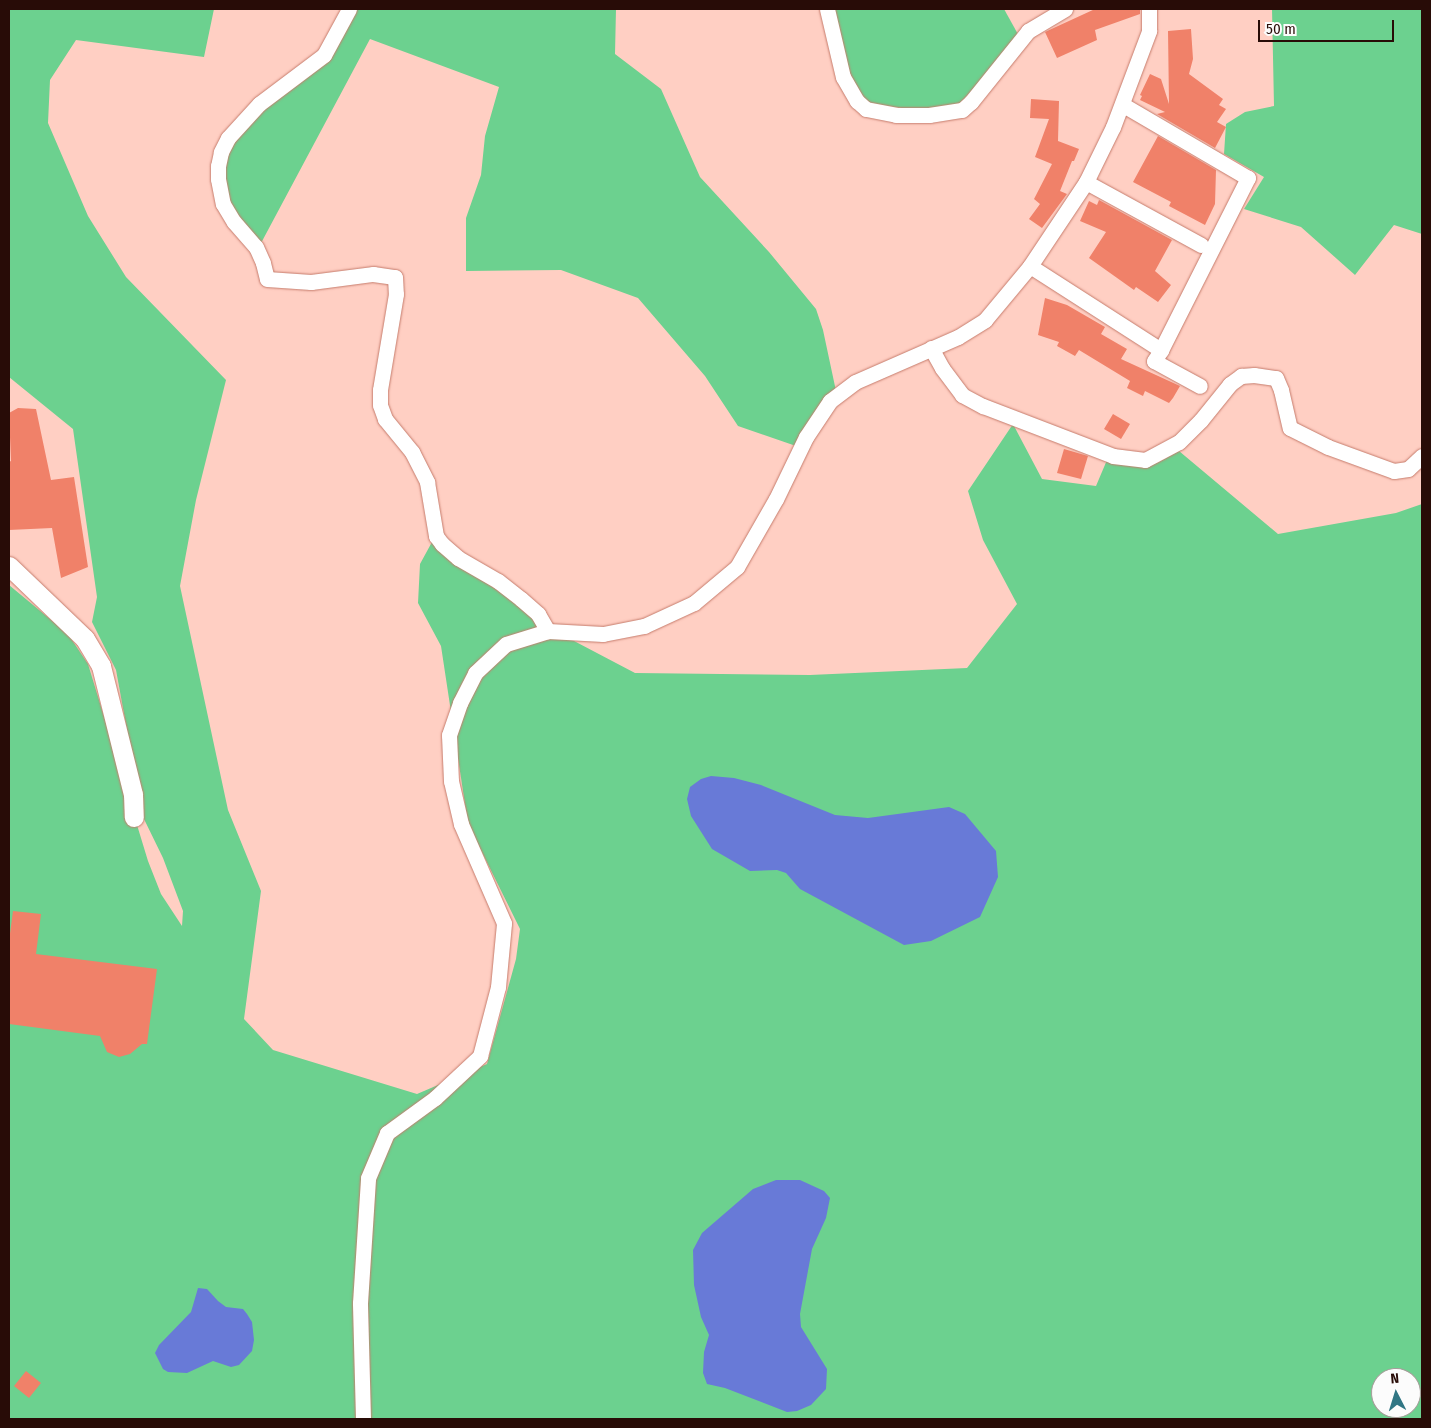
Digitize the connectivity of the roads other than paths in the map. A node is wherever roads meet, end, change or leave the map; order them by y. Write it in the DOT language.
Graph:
graph roads {
  1 [pos="349,9"];
  2 [pos="827,9"];
  3 [pos="1065,9"];
  4 [pos="1149,9"];
  5 [pos="1123,105"];
  6 [pos="1086,182"];
  7 [pos="1201,245"];
  8 [pos="1030,266"];
  9 [pos="931,348"];
  10 [pos="1161,350"];
  11 [pos="1200,386"];
  12 [pos="1422,456"];
  13 [pos="9,566"];
  14 [pos="548,631"];
  15 [pos="134,817"];
  16 [pos="363,1419"];
  1 -- 14 [label="street"];
  2 -- 3 [label="street"];
  4 -- 5 [label="street"];
  5 -- 6 [label="street"];
  5 -- 10 [label="street"];
  6 -- 7 [label="street"];
  6 -- 8 [label="street"];
  8 -- 9 [label="street"];
  8 -- 10 [label="street"];
  9 -- 12 [label="street"];
  9 -- 14 [label="street"];
  10 -- 11 [label="street"];
  13 -- 15 [label="street"];
  14 -- 16 [label="street"];
}
